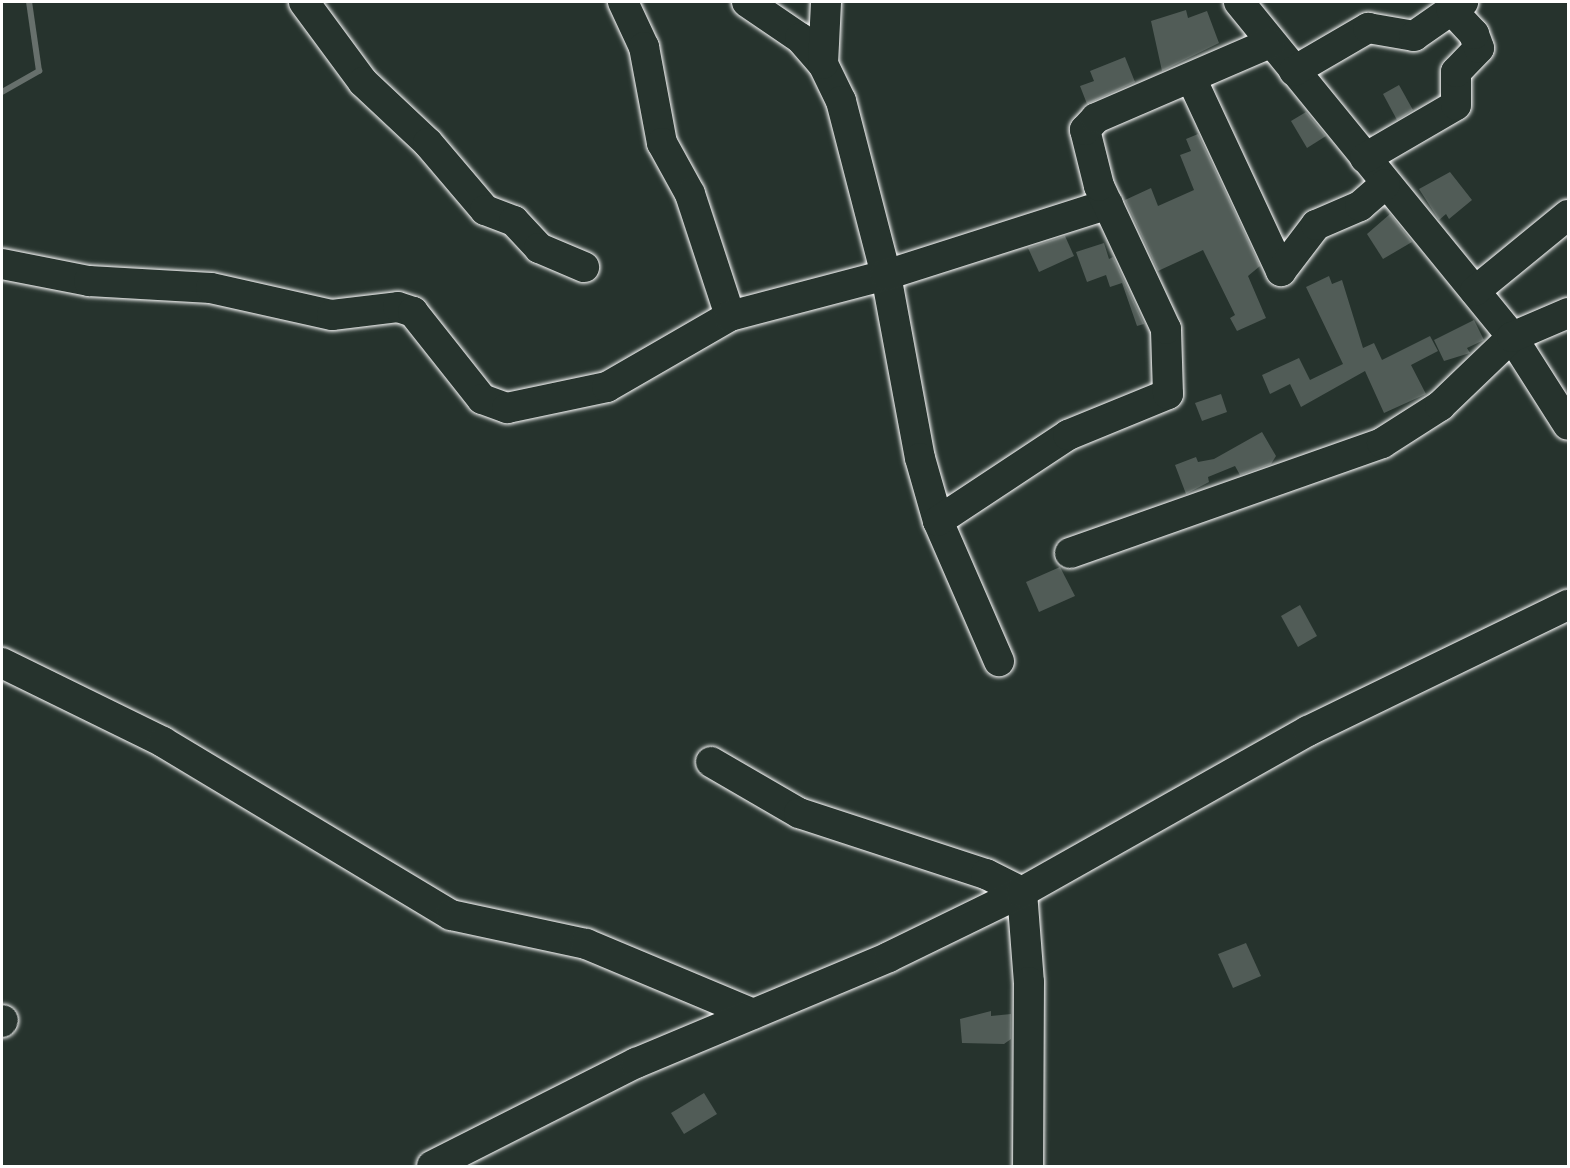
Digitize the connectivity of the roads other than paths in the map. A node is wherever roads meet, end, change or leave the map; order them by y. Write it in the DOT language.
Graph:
graph roads {
  1 [pos="304,2"];
  2 [pos="623,2"];
  3 [pos="747,2"];
  4 [pos="826,2"];
  5 [pos="1239,2"];
  6 [pos="1457,6"];
  7 [pos="1270,44"];
  8 [pos="823,64"];
  9 [pos="1294,71"];
  10 [pos="1192,80"];
  11 [pos="1365,159"];
  12 [pos="1385,184"];
  13 [pos="1108,204"];
  14 [pos="1569,215"];
  15 [pos="2,264"];
  16 [pos="584,267"];
  17 [pos="886,274"];
  18 [pos="1475,291"];
  19 [pos="1569,313"];
  20 [pos="730,316"];
  21 [pos="1512,338"];
  22 [pos="1569,425"];
  23 [pos="938,521"];
  24 [pos="1070,553"];
  25 [pos="1569,605"];
  26 [pos="999,661"];
  27 [pos="2,663"];
  28 [pos="711,762"];
  29 [pos="1022,892"];
  30 [pos="753,1014"];
  31 [pos="432,1167"];
  32 [pos="1028,1167"];
  1 -- 16 [label="street"];
  2 -- 20 [label="street"];
  3 -- 8 [label="street"];
  4 -- 8 [label="street"];
  5 -- 7 [label="street"];
  6 -- 9 [label="street"];
  6 -- 11 [label="street"];
  7 -- 9 [label="street"];
  7 -- 10 [label="street"];
  8 -- 17 [label="street"];
  9 -- 11 [label="street"];
  10 -- 12 [label="street"];
  10 -- 13 [label="street"];
  11 -- 12 [label="street"];
  12 -- 18 [label="street"];
  13 -- 17 [label="street"];
  13 -- 23 [label="street"];
  14 -- 18 [label="street"];
  15 -- 20 [label="street"];
  17 -- 20 [label="street"];
  17 -- 23 [label="street"];
  18 -- 21 [label="street"];
  19 -- 21 [label="street"];
  21 -- 22 [label="street"];
  21 -- 24 [label="street"];
  23 -- 26 [label="street"];
  25 -- 29 [label="street"];
  27 -- 30 [label="street"];
  28 -- 29 [label="street"];
  29 -- 30 [label="street"];
  29 -- 32 [label="street"];
  30 -- 31 [label="street"];
}
